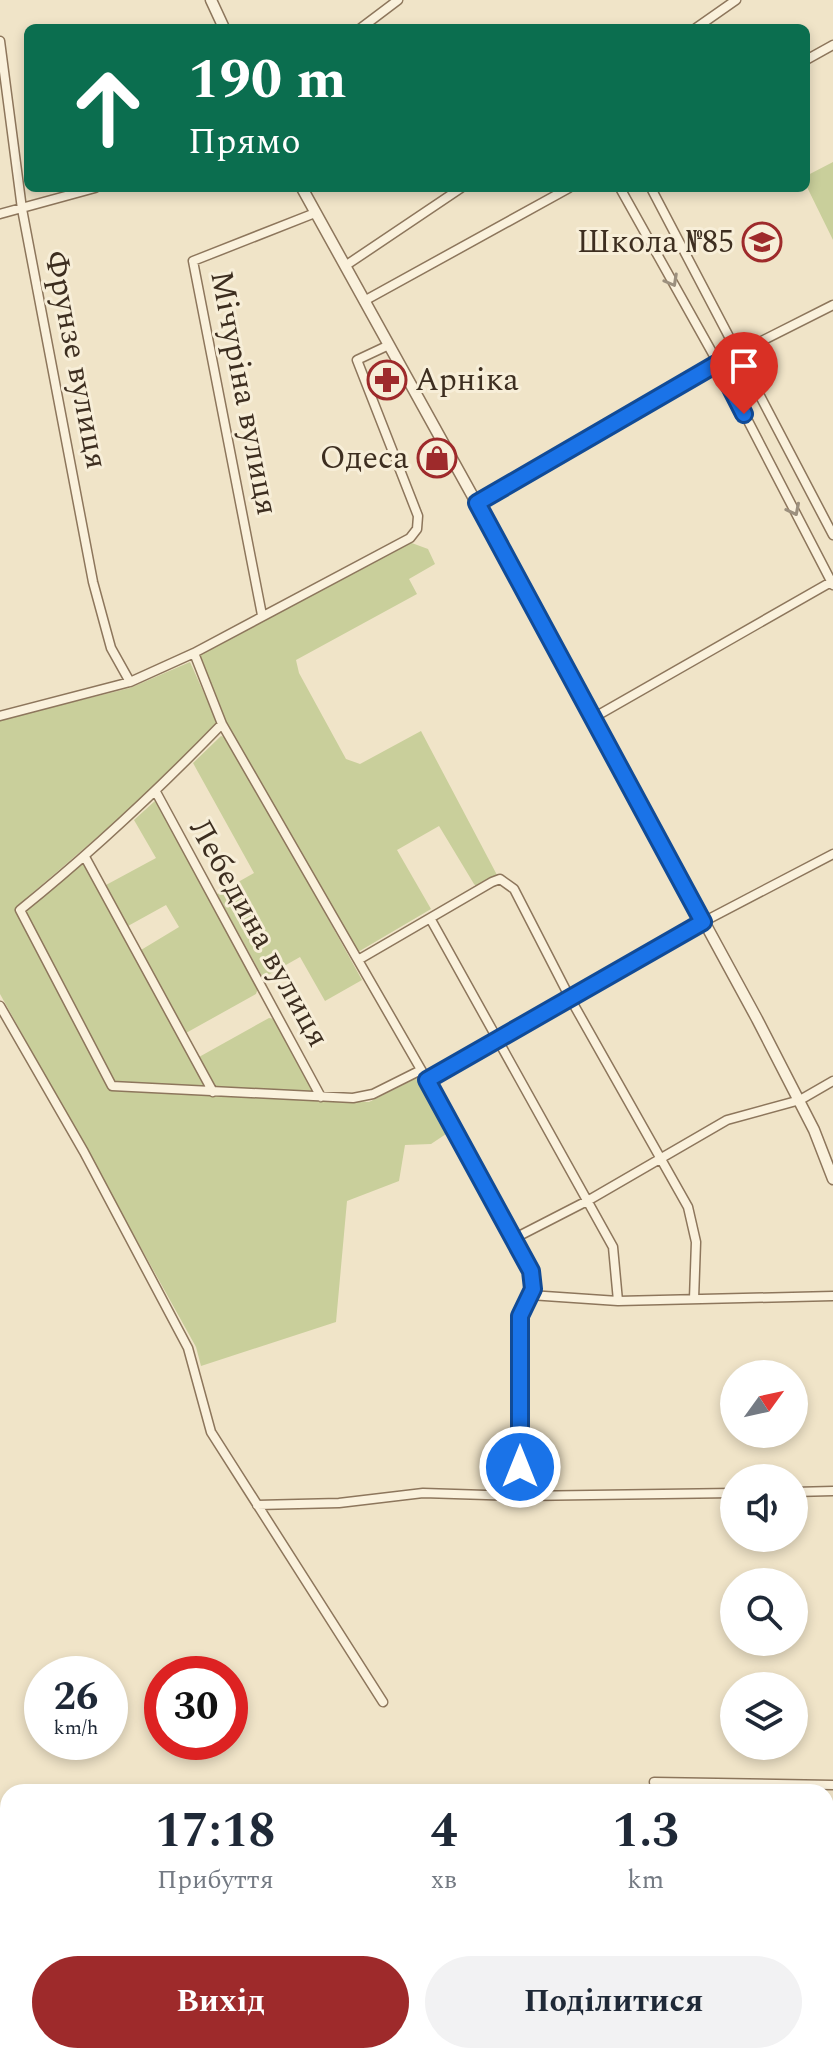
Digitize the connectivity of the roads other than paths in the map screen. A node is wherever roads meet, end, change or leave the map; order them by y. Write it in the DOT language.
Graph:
graph roads {
  1 [pos="211,0"];
  2 [pos="398,0"];
  3 [pos="736,0"];
  4 [pos="222,24"];
  5 [pos="366,24"];
  6 [pos="702,24"];
  7 [pos="0,41"];
  8 [pos="833,45"];
  9 [pos="810,58"];
  10 [pos="81,192"];
  11 [pos="304,192"];
  12 [pos="455,192"];
  13 [pos="562,192"];
  14 [pos="622,192"];
  15 [pos="653,192"];
  16 [pos="22,209"];
  17 [pos="315,213"];
  18 [pos="0,214"];
  19 [pos="345,266"];
  20 [pos="364,301"];
  21 [pos="833,305"];
  22 [pos="389,345"];
  23 [pos="739,353"];
  24 [pos="718,363"];
  25 [pos="477,503"];
  26 [pos="833,535"];
  27 [pos="832,584"];
  28 [pos="262,615"];
  29 [pos="194,653"];
  30 [pos="130,682"];
  31 [pos="0,716"];
  32 [pos="593,718"];
  33 [pos="222,724"];
  34 [pos="156,792"];
  35 [pos="833,854"];
  36 [pos="85,857"];
  37 [pos="430,918"];
  38 [pos="703,922"];
  39 [pos="358,960"];
  40 [pos="570,998"];
  41 [pos="0,1006"];
  42 [pos="497,1040"];
  43 [pos="421,1070"];
  44 [pos="427,1080"];
  45 [pos="833,1081"];
  46 [pos="213,1092"];
  47 [pos="321,1097"];
  48 [pos="800,1100"];
  49 [pos="661,1158"];
  50 [pos="833,1179"];
  51 [pos="589,1200"];
  52 [pos="515,1238"];
  53 [pos="530,1295"];
  54 [pos="833,1296"];
  55 [pos="694,1299"];
  56 [pos="618,1301"];
  57 [pos="833,1491"];
  58 [pos="808,1492"];
  59 [pos="720,1493"];
  60 [pos="520,1496"];
  61 [pos="257,1505"];
  62 [pos="383,1702"];
  63 [pos="654,1782"];
  64 [pos="773,1784"];
  1 -- 4 [label="street"];
  2 -- 5 [label="street"];
  3 -- 6 [label="street"];
  7 -- 16 [label="street, Фрунзе вулиця"];
  8 -- 9 [label="street"];
  10 -- 16 [label="street"];
  11 -- 17 [label="street"];
  12 -- 19 [label="street"];
  13 -- 20 [label="street"];
  14 -- 24 [label="street, one-way"];
  15 -- 23 [label="street"];
  16 -- 18 [label="street"];
  16 -- 30 [label="street, Фрунзе вулиця"];
  17 -- 19 [label="street"];
  17 -- 28 [label="street, Мічуріна вулиця"];
  19 -- 20 [label="street"];
  20 -- 22 [label="street"];
  21 -- 23 [label="street"];
  22 -- 25 [label="street"];
  22 -- 28 [label="street"];
  23 -- 24 [label="street"];
  23 -- 26 [label="street"];
  24 -- 25 [label="street"];
  24 -- 27 [label="street, one-way"];
  25 -- 32 [label="street"];
  27 -- 32 [label="street"];
  28 -- 29 [label="street"];
  29 -- 30 [label="street"];
  29 -- 33 [label="street"];
  30 -- 31 [label="street"];
  32 -- 38 [label="street"];
  33 -- 34 [label="street"];
  33 -- 39 [label="street"];
  34 -- 36 [label="street"];
  34 -- 47 [label="street, Лебедина вулиця"];
  35 -- 38 [label="street"];
  36 -- 46 [label="street"];
  36 -- 46 [label="street"];
  37 -- 39 [label="street"];
  37 -- 40 [label="street"];
  37 -- 42 [label="street"];
  38 -- 40 [label="street"];
  38 -- 48 [label="street"];
  39 -- 43 [label="street"];
  40 -- 42 [label="street"];
  40 -- 49 [label="street"];
  41 -- 61 [label="street"];
  42 -- 44 [label="street"];
  42 -- 51 [label="street"];
  43 -- 44 [label="street"];
  43 -- 47 [label="street"];
  44 -- 52 [label="street"];
  45 -- 48 [label="street"];
  46 -- 47 [label="street"];
  48 -- 49 [label="street"];
  48 -- 50 [label="street"];
  49 -- 51 [label="street"];
  49 -- 55 [label="street"];
  51 -- 52 [label="street"];
  51 -- 56 [label="street"];
  52 -- 53 [label="street"];
  53 -- 56 [label="street"];
  53 -- 60 [label="street"];
  54 -- 55 [label="street"];
  55 -- 56 [label="street"];
  57 -- 58 [label="street"];
  59 -- 60 [label="street"];
  60 -- 61 [label="street"];
  61 -- 62 [label="street"];
  63 -- 64 [label="street"];
}
